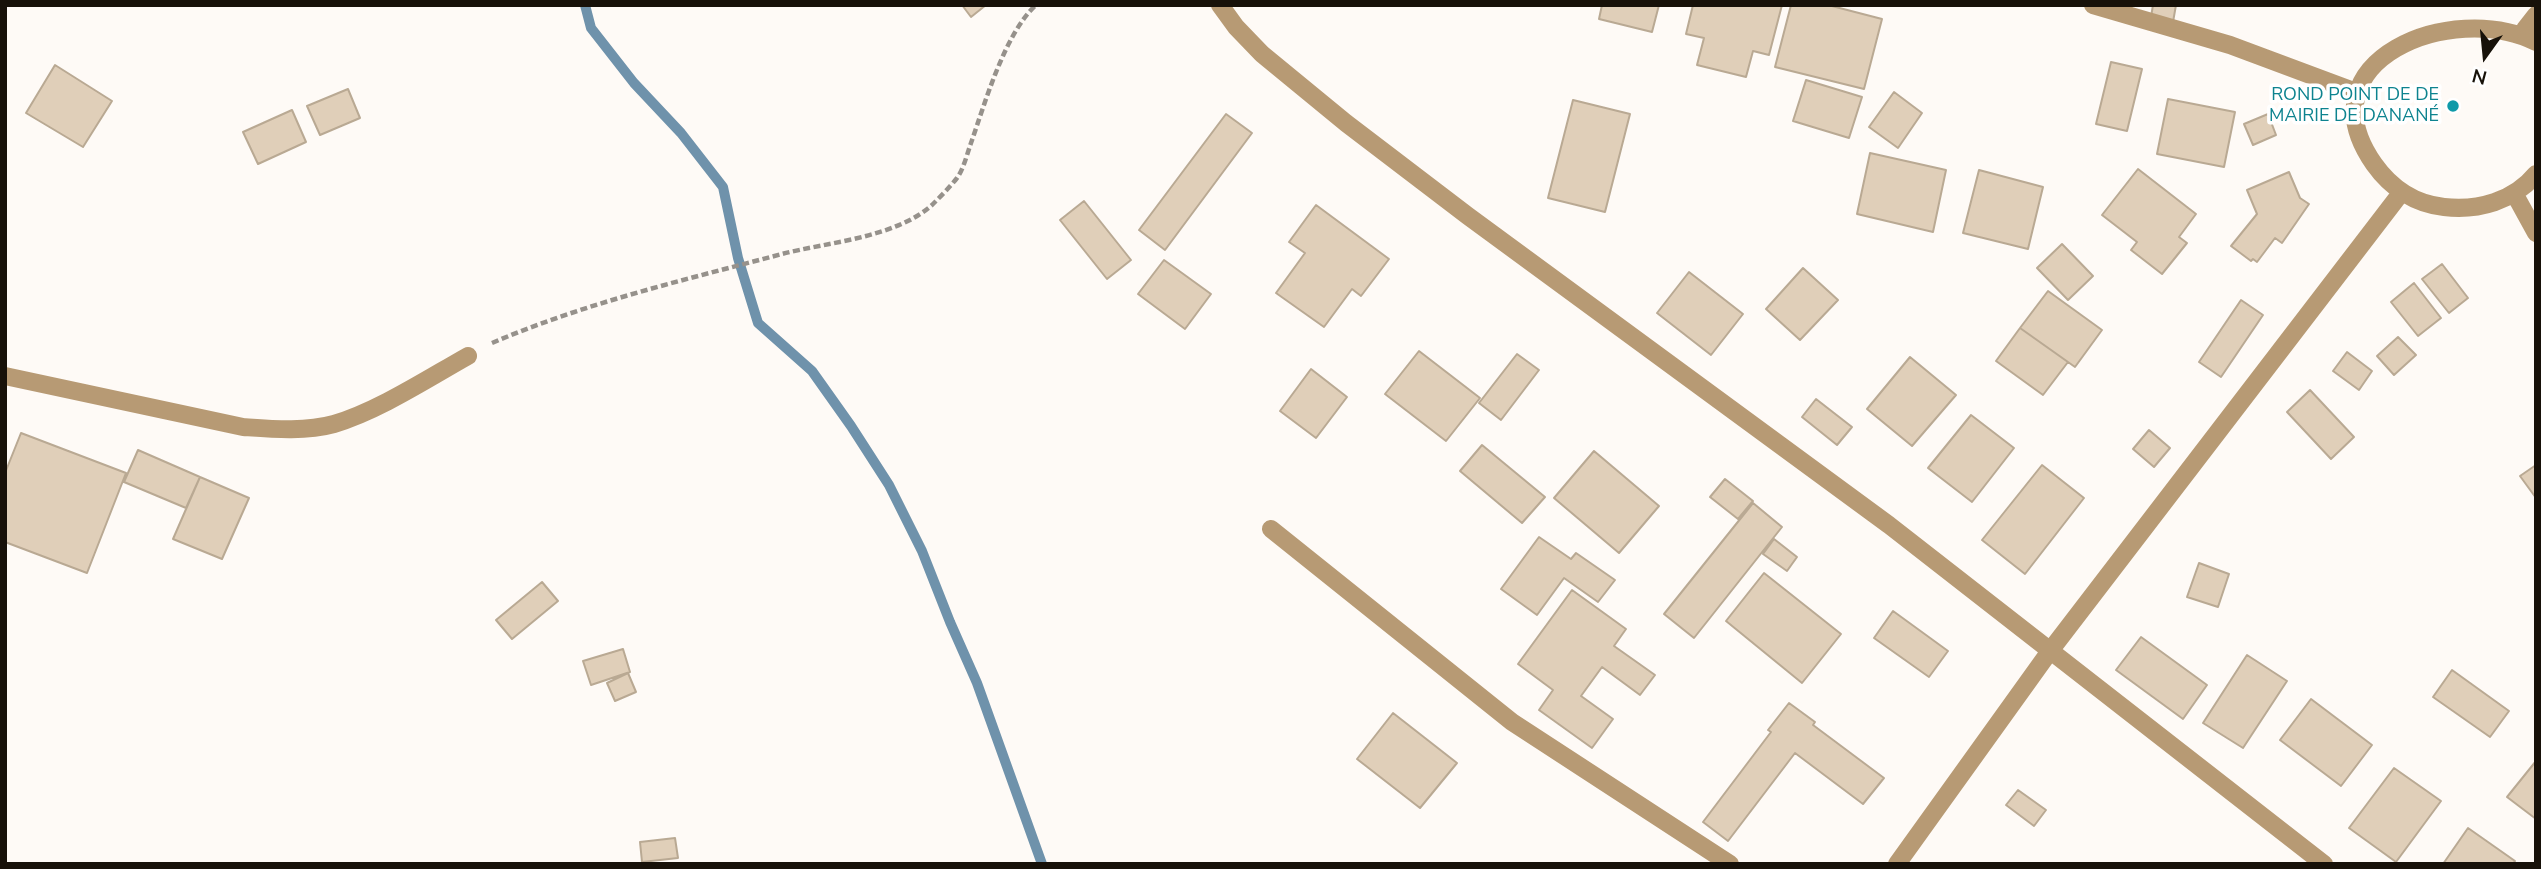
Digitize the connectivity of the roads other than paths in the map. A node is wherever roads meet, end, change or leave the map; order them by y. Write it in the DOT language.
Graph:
graph roads {
  1 [pos="1220,5"];
  2 [pos="2093,5"];
  3 [pos="2497,13"];
  4 [pos="2536,15"];
  5 [pos="2389,33"];
  6 [pos="2530,36"];
  7 [pos="2356,92"];
  8 [pos="2536,174"];
  9 [pos="2401,192"];
  10 [pos="2514,193"];
  11 [pos="2536,233"];
  12 [pos="468,356"];
  13 [pos="5,376"];
  14 [pos="1270,528"];
  15 [pos="2050,651"];
  16 [pos="1730,864"];
  17 [pos="1896,864"];
  18 [pos="2324,864"];
  1 -- 15 [label="street"];
  2 -- 7 [label="street"];
  3 -- 6 [label="street"];
  4 -- 6 [label="street"];
  5 -- 7 [label="street"];
  7 -- 9 [label="street"];
  8 -- 10 [label="street"];
  9 -- 10 [label="street"];
  9 -- 15 [label="street"];
  10 -- 11 [label="street"];
  12 -- 13 [label="street"];
  14 -- 16 [label="street"];
  15 -- 17 [label="street"];
  15 -- 18 [label="street"];
}
